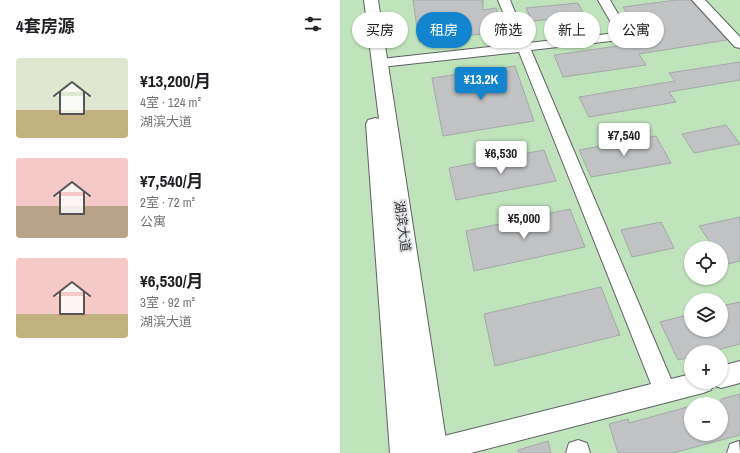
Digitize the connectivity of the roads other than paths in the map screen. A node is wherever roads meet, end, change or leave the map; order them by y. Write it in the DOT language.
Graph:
graph roads {
  1 [pos="361,0"];
  2 [pos="371,0"];
  3 [pos="504,0"];
  4 [pos="604,0"];
  5 [pos="698,0"];
  6 [pos="740,44"];
  7 [pos="381,63"];
  8 [pos="740,372"];
  9 [pos="728,375"];
  10 [pos="684,387"];
  11 [pos="665,392"];
  12 [pos="432,452"];
  13 [pos="405,453"];
  1 -- 13 [label="highway, 湖滨大道"];
  2 -- 7 [label="highway, 湖滨大道"];
  3 -- 11 [label="street"];
  4 -- 7 [label="street"];
  5 -- 6 [label="street"];
  7 -- 12 [label="highway, 湖滨大道"];
  8 -- 9 [label="street"];
  10 -- 11 [label="street"];
  11 -- 12 [label="street"];
}
